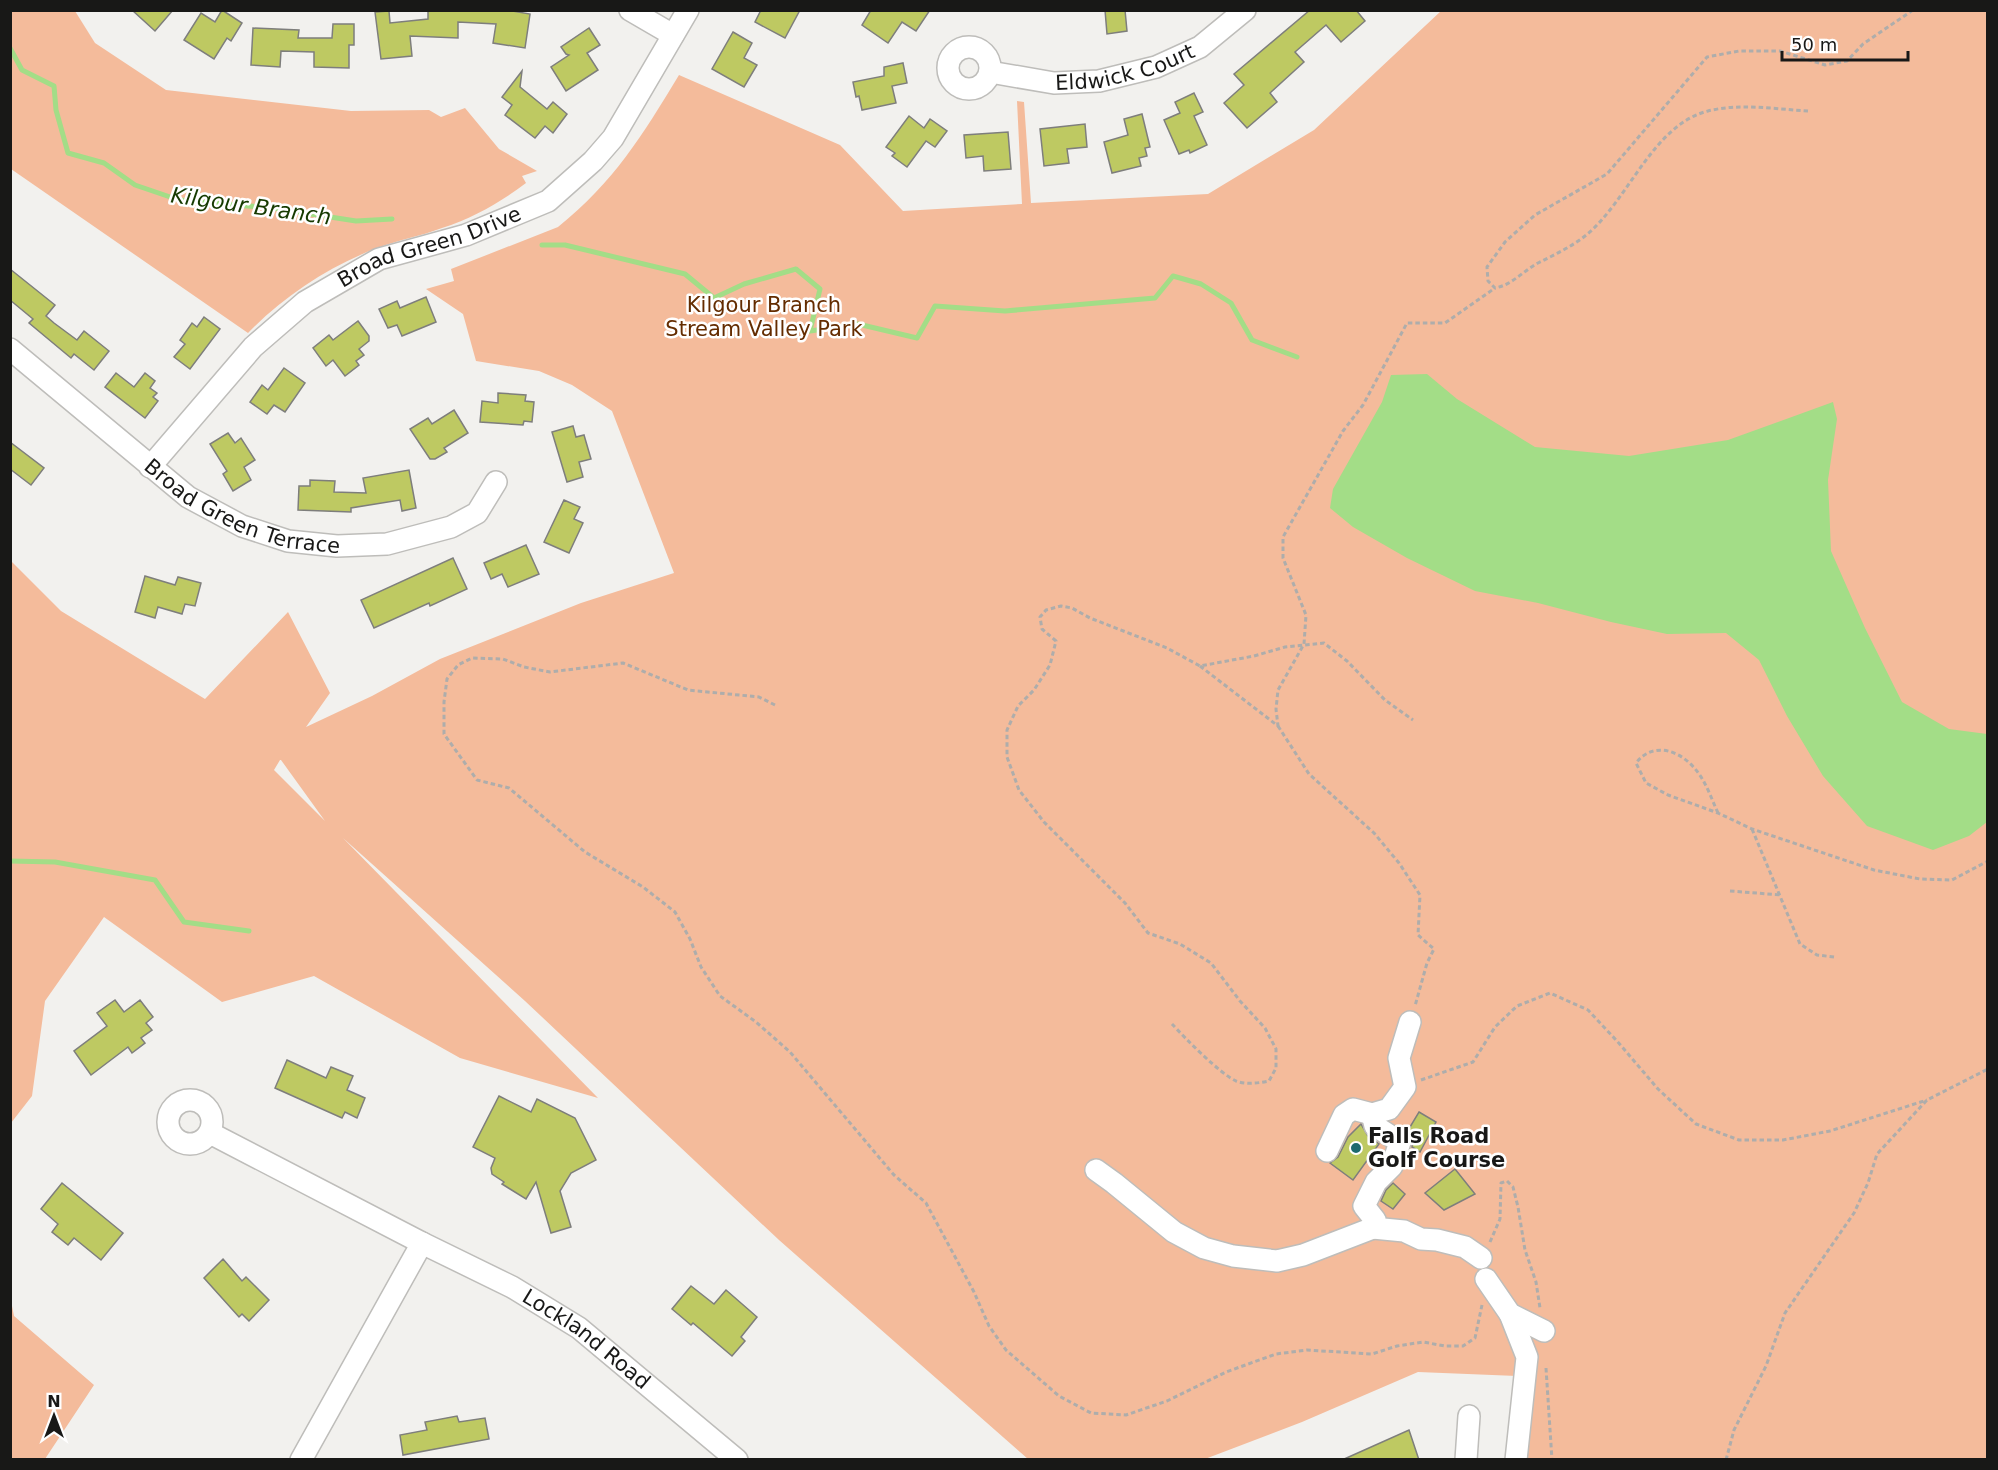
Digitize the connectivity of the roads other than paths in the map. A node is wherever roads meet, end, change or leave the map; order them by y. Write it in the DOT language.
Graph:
graph roads {
  1 [pos="630,10"];
  2 [pos="688,10"];
  3 [pos="1245,10"];
  4 [pos="673,35"];
  5 [pos="990,72"];
  6 [pos="10,349"];
  7 [pos="150,467"];
  8 [pos="496,482"];
  9 [pos="1410,1022"];
  10 [pos="1372,1114"];
  11 [pos="210,1133"];
  12 [pos="1327,1151"];
  13 [pos="1096,1170"];
  14 [pos="1373,1228"];
  15 [pos="422,1243"];
  16 [pos="1481,1258"];
  17 [pos="1486,1279"];
  18 [pos="1510,1314"];
  19 [pos="1544,1331"];
  20 [pos="1469,1416"];
  21 [pos="301,1460"];
  22 [pos="737,1460"];
  23 [pos="1466,1460"];
  24 [pos="1516,1460"];
  1 -- 4 [label="street"];
  2 -- 4 [label="street, Broad Green Drive"];
  3 -- 5 [label="street, Eldwick Court"];
  4 -- 7 [label="street, Broad Green Drive"];
  6 -- 7 [label="street, Broad Green Terrace"];
  7 -- 8 [label="street, Broad Green Terrace"];
  9 -- 10 [label="street"];
  10 -- 12 [label="street"];
  10 -- 14 [label="street"];
  11 -- 15 [label="street, Lockland Road"];
  13 -- 14 [label="street"];
  14 -- 16 [label="street"];
  15 -- 21 [label="street"];
  15 -- 22 [label="street, Lockland Road"];
  17 -- 18 [label="street"];
  18 -- 19 [label="street"];
  18 -- 24 [label="street"];
  20 -- 23 [label="street"];
}
